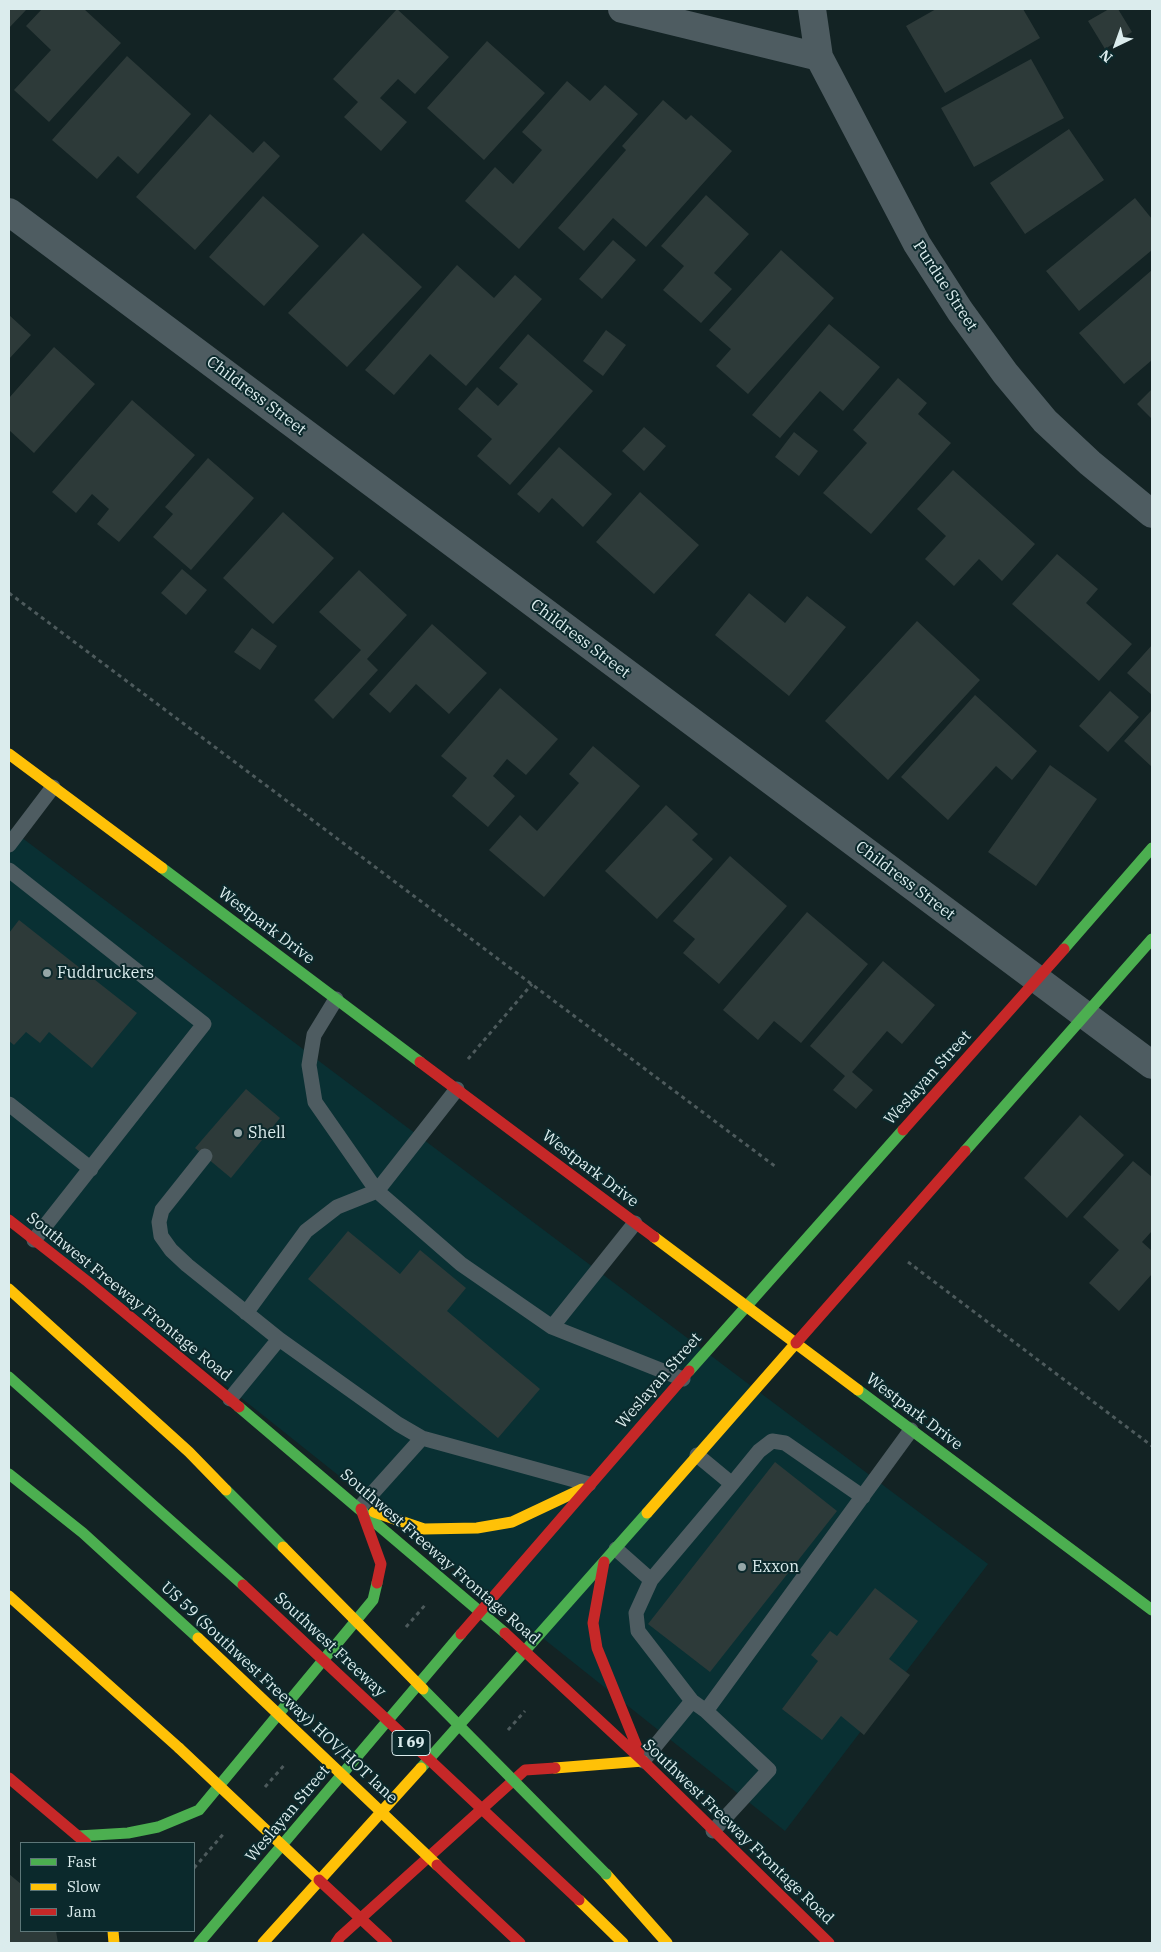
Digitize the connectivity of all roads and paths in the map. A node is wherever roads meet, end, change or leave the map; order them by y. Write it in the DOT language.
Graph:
graph roads {
  1 [pos="622,9"];
  2 [pos="812,9"];
  3 [pos="819,56"];
  4 [pos="9,212"];
  5 [pos="1152,514"];
  6 [pos="9,593"];
  7 [pos="9,754"];
  8 [pos="53,787"];
  9 [pos="9,846"];
  10 [pos="1152,848"];
  11 [pos="9,870"];
  12 [pos="1152,939"];
  13 [pos="1037,980"];
  14 [pos="532,984"];
  15 [pos="336,999"];
  16 [pos="1086,1015"];
  17 [pos="1152,1066"];
  18 [pos="453,1086"];
  19 [pos="9,1104"];
  20 [pos="205,1156"];
  21 [pos="776,1168"];
  22 [pos="91,1169"];
  23 [pos="377,1191"];
  24 [pos="9,1220"];
  25 [pos="635,1223"];
  26 [pos="34,1240"];
  27 [pos="884,1244"];
  28 [pos="9,1289"];
  29 [pos="746,1306"];
  30 [pos="246,1313"];
  31 [pos="552,1327"];
  32 [pos="279,1339"];
  33 [pos="795,1343"];
  34 [pos="9,1377"];
  35 [pos="682,1379"];
  36 [pos="230,1399"];
  37 [pos="911,1430"];
  38 [pos="422,1438"];
  39 [pos="1152,1446"];
  40 [pos="697,1456"];
  41 [pos="9,1474"];
  42 [pos="732,1484"];
  43 [pos="591,1485"];
  44 [pos="862,1497"];
  45 [pos="360,1507"];
  46 [pos="616,1549"];
  47 [pos="604,1562"];
  48 [pos="651,1580"];
  49 [pos="9,1596"];
  50 [pos="9,1605"];
  51 [pos="1152,1610"];
  52 [pos="481,1611"];
  53 [pos="29,1613"];
  54 [pos="525,1652"];
  55 [pos="692,1701"];
  56 [pos="706,1711"];
  57 [pos="643,1761"];
  58 [pos="10,1780"];
  59 [pos="40,1820"];
  60 [pos="713,1832"];
  61 [pos="82,1840"];
  62 [pos="198,1941"];
  63 [pos="263,1943"];
  64 [pos="336,1943"];
  65 [pos="387,1943"];
  66 [pos="520,1943"];
  67 [pos="623,1943"];
  68 [pos="667,1943"];
  69 [pos="828,1943"];
  1 -- 3 [label="street"];
  2 -- 3 [label="street, Purdue Street"];
  3 -- 5 [label="street, Purdue Street"];
  4 -- 13 [label="street, Childress Street"];
  6 -- 14 [label="path"];
  7 -- 8 [label="main road, Westpark Drive"];
  8 -- 9 [label="lane"];
  8 -- 15 [label="main road, Westpark Drive"];
  10 -- 13 [label="main road, Weslayan Street"];
  11 -- 22 [label="lane"];
  12 -- 16 [label="main road"];
  13 -- 16 [label="street, Childress Street"];
  13 -- 29 [label="main road, Weslayan Street"];
  14 -- 18 [label="path"];
  14 -- 21 [label="path"];
  15 -- 18 [label="main road, Westpark Drive"];
  15 -- 23 [label="lane"];
  16 -- 17 [label="street, Childress Street"];
  16 -- 27 [label="main road"];
  18 -- 23 [label="lane"];
  18 -- 25 [label="main road, Westpark Drive"];
  19 -- 22 [label="lane"];
  20 -- 30 [label="lane"];
  22 -- 26 [label="lane"];
  23 -- 30 [label="lane"];
  23 -- 31 [label="lane"];
  24 -- 26 [label="main road, Southwest Freeway Frontage Road"];
  25 -- 29 [label="main road, Westpark Drive"];
  25 -- 31 [label="lane"];
  26 -- 36 [label="main road, Southwest Freeway Frontage Road"];
  27 -- 33 [label="main road"];
  27 -- 39 [label="path"];
  28 -- 68 [label="main road, bridge"];
  29 -- 33 [label="main road, Westpark Drive"];
  29 -- 35 [label="main road, Weslayan Street"];
  30 -- 32 [label="lane"];
  31 -- 35 [label="lane"];
  32 -- 36 [label="lane"];
  32 -- 38 [label="lane"];
  33 -- 37 [label="main road, Westpark Drive"];
  33 -- 40 [label="main road"];
  34 -- 67 [label="main road, Southwest Freeway / I 69, bridge"];
  35 -- 43 [label="main road, Weslayan Street"];
  36 -- 45 [label="main road, Southwest Freeway Frontage Road"];
  37 -- 44 [label="lane"];
  37 -- 51 [label="main road, Westpark Drive"];
  38 -- 43 [label="lane"];
  38 -- 45 [label="lane"];
  40 -- 42 [label="lane"];
  40 -- 46 [label="main road"];
  41 -- 66 [label="main road, US 59 (Southwest Freeway) HOV/HOT lane, bridge"];
  42 -- 44 [label="lane"];
  42 -- 48 [label="lane"];
  43 -- 45 [label="main road"];
  43 -- 52 [label="main road, Weslayan Street"];
  44 -- 56 [label="lane"];
  45 -- 52 [label="main road, Southwest Freeway Frontage Road"];
  45 -- 61 [label="main road"];
  46 -- 47 [label="main road"];
  46 -- 48 [label="lane"];
  47 -- 54 [label="main road"];
  47 -- 57 [label="main road"];
  48 -- 55 [label="lane"];
  49 -- 53 [label="main road"];
  50 -- 53 [label="main road"];
  52 -- 54 [label="main road, Southwest Freeway Frontage Road"];
  52 -- 62 [label="main road, Weslayan Street"];
  53 -- 65 [label="main road, bridge"];
  54 -- 57 [label="main road, Southwest Freeway Frontage Road"];
  54 -- 63 [label="main road"];
  55 -- 56 [label="lane"];
  55 -- 57 [label="lane"];
  56 -- 60 [label="lane"];
  57 -- 60 [label="main road, Southwest Freeway Frontage Road"];
  57 -- 64 [label="main road"];
  58 -- 59 [label="main road"];
  58 -- 61 [label="main road"];
  60 -- 69 [label="main road, Southwest Freeway Frontage Road"];
}
